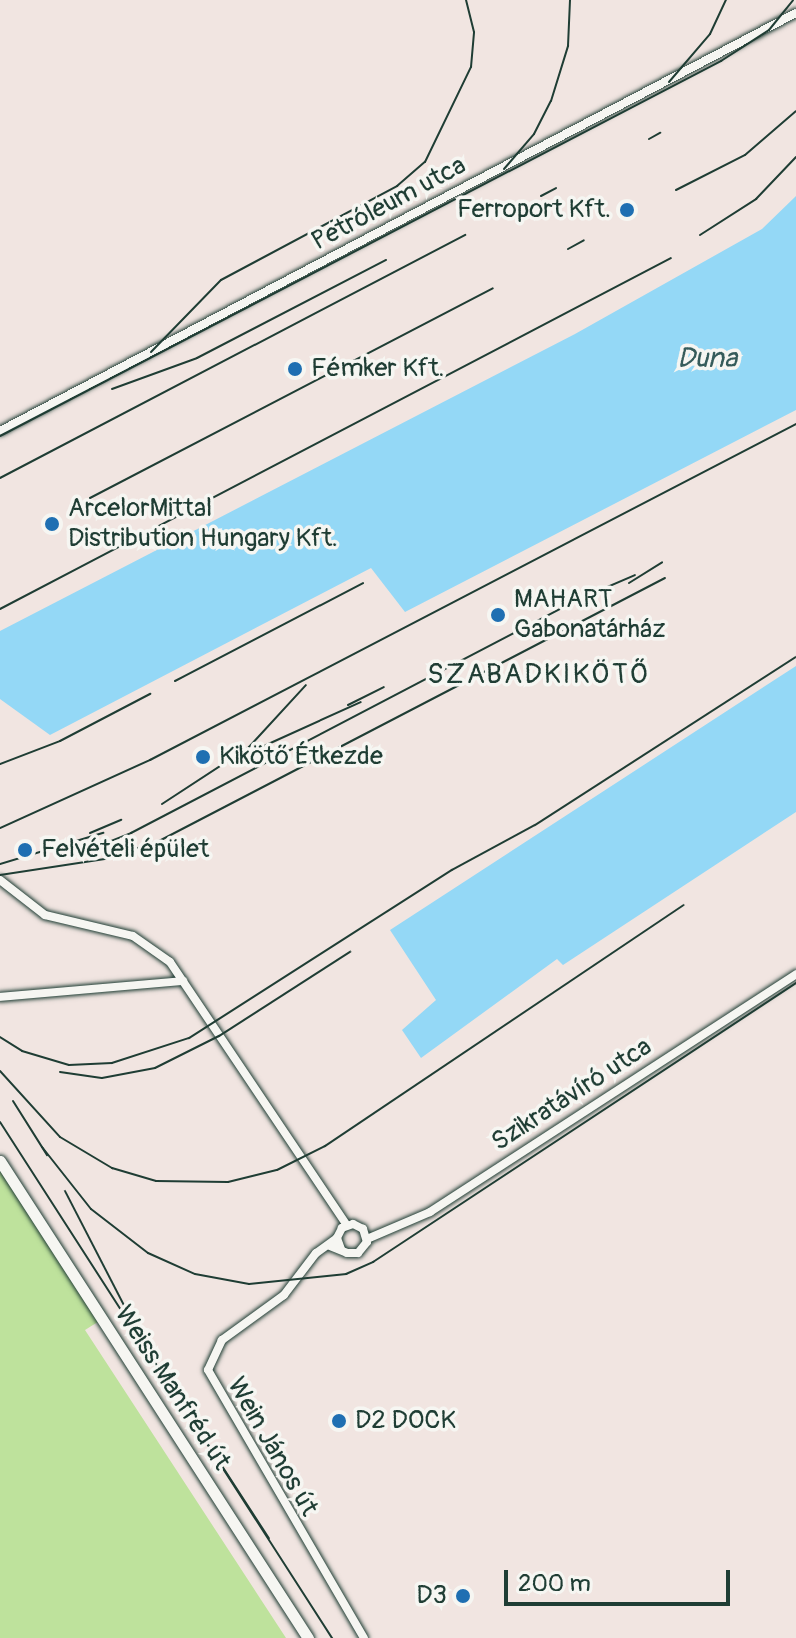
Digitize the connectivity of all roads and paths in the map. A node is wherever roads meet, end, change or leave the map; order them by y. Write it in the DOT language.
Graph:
graph roads {
  1 [pos="796,13"];
  2 [pos="0,431"];
  3 [pos="0,880"];
  4 [pos="796,974"];
  5 [pos="183,981"];
  6 [pos="0,997"];
  7 [pos="0,1161"];
  8 [pos="342,1231"];
  9 [pos="366,1235"];
  10 [pos="329,1246"];
  11 [pos="341,1249"];
  12 [pos="308,1638"];
  13 [pos="364,1638"];
  1 -- 2 [label="street, Petróleum utca"];
  3 -- 5 [label="street"];
  4 -- 9 [label="street, Szikratávíró utca"];
  5 -- 6 [label="street"];
  5 -- 8 [label="street"];
  7 -- 12 [label="main road, Weiss Manfréd út"];
  8 -- 9 [label="street, Szikratávíró utca"];
  8 -- 10 [label="street"];
  8 -- 11 [label="street"];
  9 -- 11 [label="street"];
  10 -- 11 [label="street"];
  10 -- 13 [label="street, Wein János út"];
}
